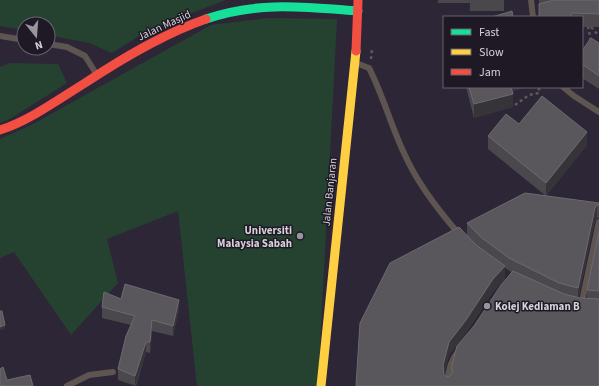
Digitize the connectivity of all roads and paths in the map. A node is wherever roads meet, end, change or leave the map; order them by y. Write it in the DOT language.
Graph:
graph roads {
  1 [pos="358,0"];
  2 [pos="530,0"];
  3 [pos="358,11"];
  4 [pos="533,16"];
  5 [pos="0,36"];
  6 [pos="599,36"];
  7 [pos="16,39"];
  8 [pos="56,45"];
  9 [pos="592,48"];
  10 [pos="355,62"];
  11 [pos="97,75"];
  12 [pos="539,88"];
  13 [pos="565,88"];
  14 [pos="515,105"];
  15 [pos="599,112"];
  16 [pos="0,130"];
  17 [pos="599,222"];
  18 [pos="464,240"];
  19 [pos="581,307"];
  20 [pos="462,346"];
  21 [pos="113,372"];
  22 [pos="67,386"];
  23 [pos="322,386"];
  24 [pos="448,386"];
  1 -- 3 [label="street, Jalan Banjaran"];
  2 -- 4 [label="lane"];
  3 -- 10 [label="street, Jalan Banjaran"];
  3 -- 11 [label="street, Jalan Masjid"];
  5 -- 7 [label="lane"];
  6 -- 9 [label="path"];
  8 -- 11 [label="lane"];
  10 -- 18 [label="lane"];
  10 -- 23 [label="street, Jalan Banjaran"];
  11 -- 16 [label="street, Jalan Masjid"];
  12 -- 14 [label="path"];
  13 -- 15 [label="lane"];
  17 -- 19 [label="lane"];
  20 -- 24 [label="lane"];
  21 -- 22 [label="lane"];
}
